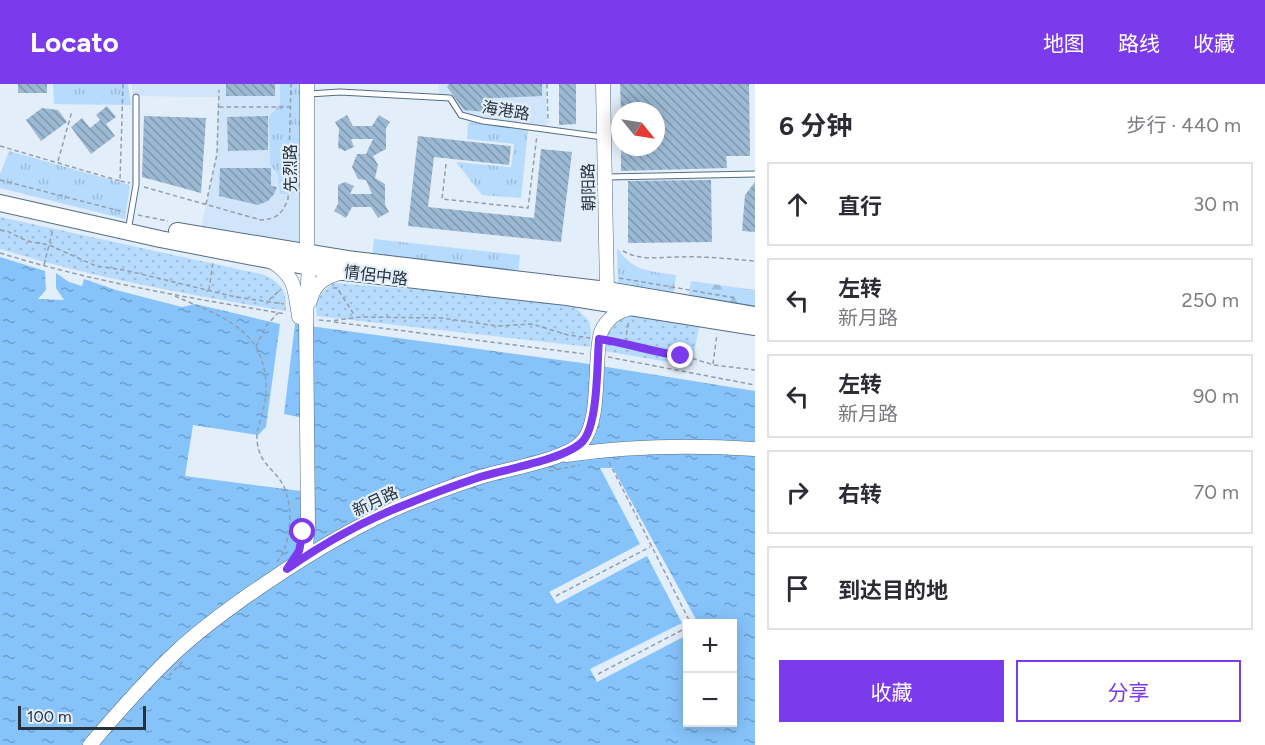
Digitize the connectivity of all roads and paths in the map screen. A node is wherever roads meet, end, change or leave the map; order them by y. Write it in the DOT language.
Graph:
graph roads {
  1 [pos="123,84"];
  2 [pos="291,84"];
  3 [pos="547,84"];
  4 [pos="603,84"];
  5 [pos="307,89"];
  6 [pos="219,90"];
  7 [pos="135,96"];
  8 [pos="218,107"];
  9 [pos="291,107"];
  10 [pos="72,111"];
  11 [pos="538,128"];
  12 [pos="548,130"];
  13 [pos="603,137"];
  14 [pos="0,146"];
  15 [pos="57,163"];
  16 [pos="446,164"];
  17 [pos="755,174"];
  18 [pos="604,177"];
  19 [pos="0,180"];
  20 [pos="120,181"];
  21 [pos="135,185"];
  22 [pos="0,193"];
  23 [pos="0,203"];
  24 [pos="206,204"];
  25 [pos="177,222"];
  26 [pos="129,223"];
  27 [pos="53,227"];
  28 [pos="0,230"];
  29 [pos="50,245"];
  30 [pos="623,251"];
  31 [pos="0,253"];
  32 [pos="269,260"];
  33 [pos="305,261"];
  34 [pos="755,261"];
  35 [pos="44,266"];
  36 [pos="344,272"];
  37 [pos="607,283"];
  38 [pos="171,295"];
  39 [pos="745,300"];
  40 [pos="289,305"];
  41 [pos="637,308"];
  42 [pos="279,313"];
  43 [pos="755,315"];
  44 [pos="298,317"];
  45 [pos="330,321"];
  46 [pos="755,327"];
  47 [pos="717,333"];
  48 [pos="599,339"];
  49 [pos="256,347"];
  50 [pos="598,357"];
  51 [pos="712,364"];
  52 [pos="755,370"];
  53 [pos="755,385"];
  54 [pos="755,449"];
  55 [pos="561,456"];
  56 [pos="609,462"];
  57 [pos="582,465"];
  58 [pos="542,473"];
  59 [pos="651,546"];
  60 [pos="305,556"];
  61 [pos="272,566"];
  62 [pos="287,569"];
  63 [pos="556,596"];
  64 [pos="688,619"];
  65 [pos="683,629"];
  66 [pos="187,658"];
  67 [pos="598,674"];
  68 [pos="162,682"];
  69 [pos="90,745"];
  1 -- 20 [label="path"];
  2 -- 9 [label="path"];
  3 -- 12 [label="path"];
  4 -- 13 [label="street, 朝阳路"];
  5 -- 11 [label="lane, 海港路"];
  5 -- 33 [label="street, 先烈路"];
  6 -- 8 [label="path"];
  7 -- 21 [label="lane"];
  8 -- 9 [label="path"];
  8 -- 24 [label="path"];
  9 -- 24 [label="path"];
  10 -- 15 [label="path"];
  11 -- 12 [label="lane, 海港路"];
  11 -- 16 [label="path"];
  12 -- 13 [label="lane, 海港路"];
  13 -- 18 [label="street, 朝阳路"];
  14 -- 15 [label="path"];
  15 -- 20 [label="path"];
  17 -- 18 [label="lane"];
  18 -- 37 [label="street, 朝阳路"];
  19 -- 26 [label="path"];
  20 -- 21 [label="path"];
  21 -- 24 [label="path"];
  21 -- 26 [label="lane"];
  22 -- 26 [label="highway, 情侶中路"];
  23 -- 26 [label="highway, 情侶中路"];
  25 -- 26 [label="path"];
  26 -- 32 [label="highway, 情侶中路"];
  26 -- 33 [label="highway, 情侶中路"];
  27 -- 29 [label="path"];
  28 -- 29 [label="path"];
  29 -- 35 [label="path"];
  29 -- 40 [label="path"];
  30 -- 34 [label="path"];
  31 -- 35 [label="path"];
  32 -- 33 [label="highway, 情侶中路"];
  32 -- 44 [label="street"];
  33 -- 36 [label="highway, 情侶中路"];
  33 -- 37 [label="highway, 情侶中路"];
  33 -- 44 [label="street, 先烈路"];
  35 -- 38 [label="path"];
  36 -- 41 [label="highway, 情侶中路"];
  36 -- 44 [label="street"];
  37 -- 39 [label="path"];
  37 -- 43 [label="highway, 情侶中路"];
  38 -- 42 [label="path"];
  38 -- 49 [label="path"];
  41 -- 46 [label="highway, 情侶中路"];
  41 -- 48 [label="street"];
  42 -- 44 [label="path"];
  42 -- 49 [label="path"];
  44 -- 45 [label="path"];
  44 -- 60 [label="street"];
  44 -- 62 [label="street"];
  45 -- 48 [label="path"];
  45 -- 50 [label="path"];
  47 -- 51 [label="path"];
  48 -- 50 [label="street, 新月路"];
  48 -- 51 [label="path"];
  49 -- 61 [label="path"];
  50 -- 53 [label="path"];
  50 -- 55 [label="street, 新月路"];
  51 -- 52 [label="path"];
  54 -- 55 [label="street"];
  55 -- 60 [label="street, 新月路"];
  56 -- 59 [label="path"];
  57 -- 58 [label="path"];
  59 -- 63 [label="path"];
  59 -- 64 [label="path"];
  60 -- 62 [label="street, 新月路"];
  62 -- 69 [label="street, 新月路"];
  65 -- 67 [label="path"];
  66 -- 68 [label="path"];
}
